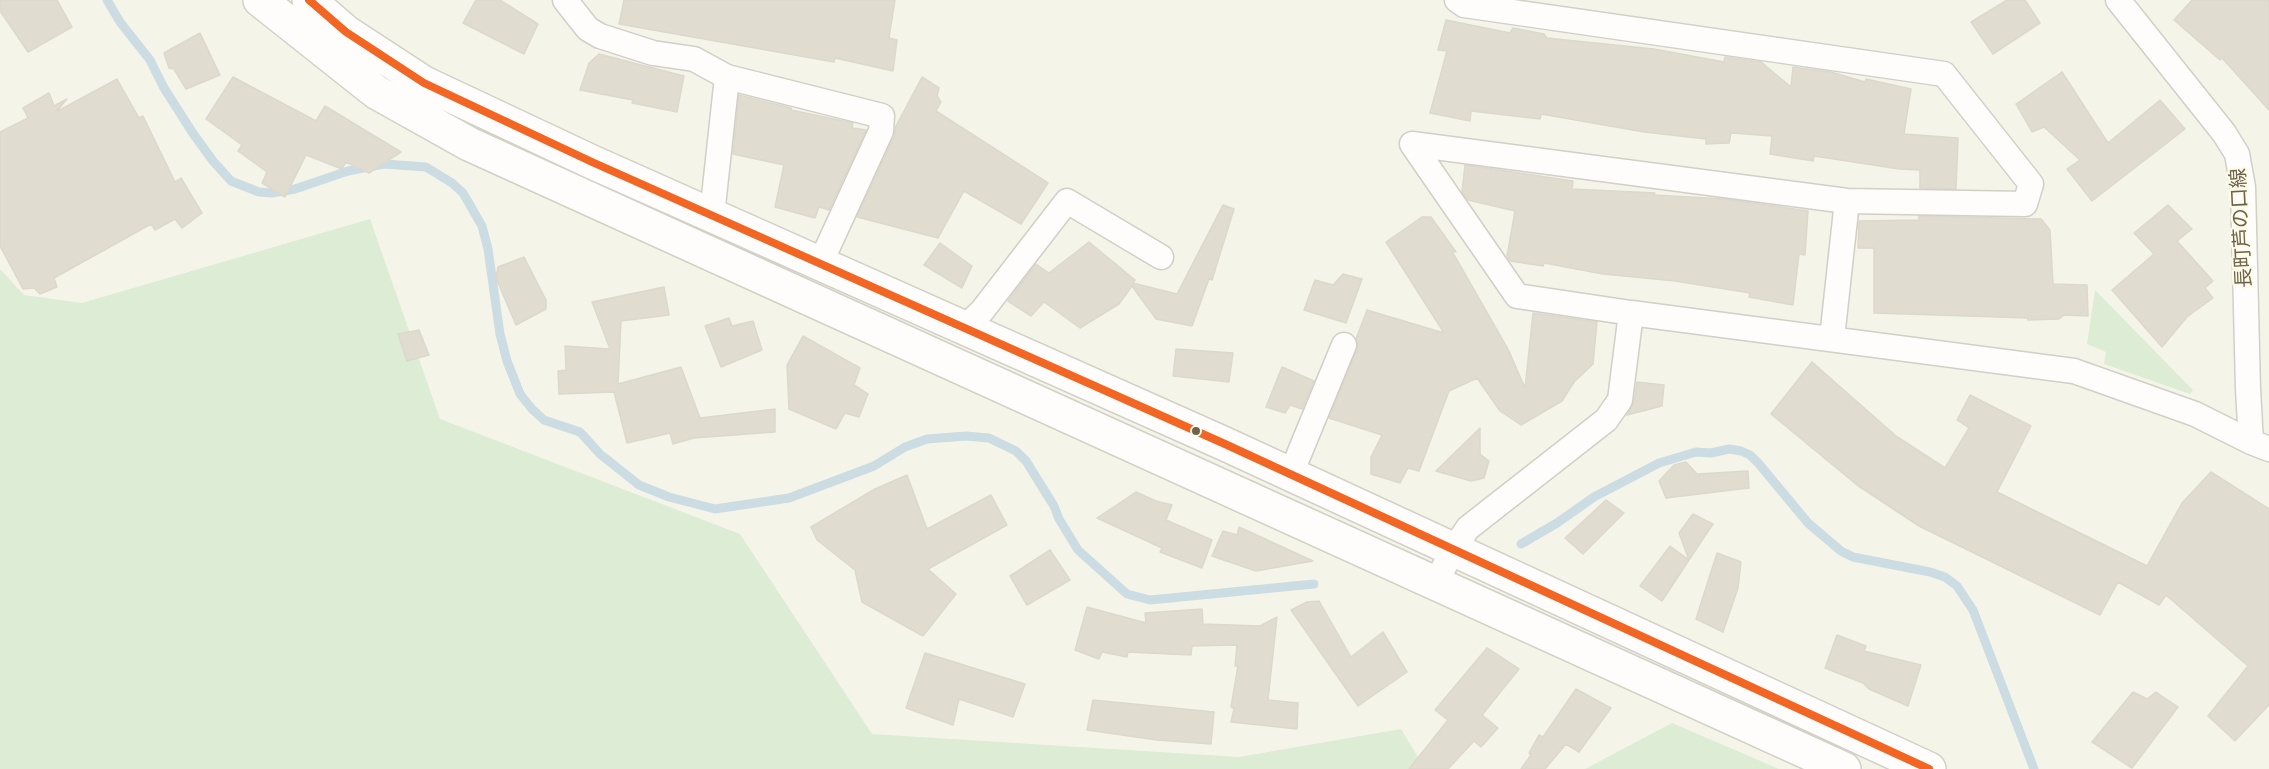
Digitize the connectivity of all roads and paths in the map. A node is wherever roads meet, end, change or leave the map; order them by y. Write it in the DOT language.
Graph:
graph roads {
  1 [pos="261,0"];
  2 [pos="309,0"];
  3 [pos="564,0"];
  4 [pos="1457,0"];
  5 [pos="2118,0"];
  6 [pos="727,77"];
  7 [pos="1847,201"];
  8 [pos="712,215"];
  9 [pos="1161,257"];
  10 [pos="820,264"];
  11 [pos="1631,314"];
  12 [pos="964,328"];
  13 [pos="1832,338"];
  14 [pos="1344,345"];
  15 [pos="2260,445"];
  16 [pos="1290,476"];
  17 [pos="1454,550"];
  18 [pos="1435,584"];
  19 [pos="1844,769"];
  20 [pos="1929,769"];
  1 -- 18 [label="street"];
  2 -- 8 [label="street"];
  3 -- 6 [label="street"];
  4 -- 7 [label="street"];
  5 -- 15 [label="street, 長町芦の口線"];
  6 -- 8 [label="street"];
  6 -- 10 [label="street"];
  7 -- 11 [label="street"];
  7 -- 13 [label="street"];
  8 -- 10 [label="street"];
  9 -- 12 [label="street"];
  10 -- 12 [label="street"];
  11 -- 13 [label="street"];
  11 -- 17 [label="street"];
  12 -- 16 [label="street"];
  13 -- 15 [label="street"];
  14 -- 16 [label="street"];
  16 -- 17 [label="street"];
  17 -- 18 [label="street"];
  17 -- 20 [label="street"];
  18 -- 19 [label="street"];
}
